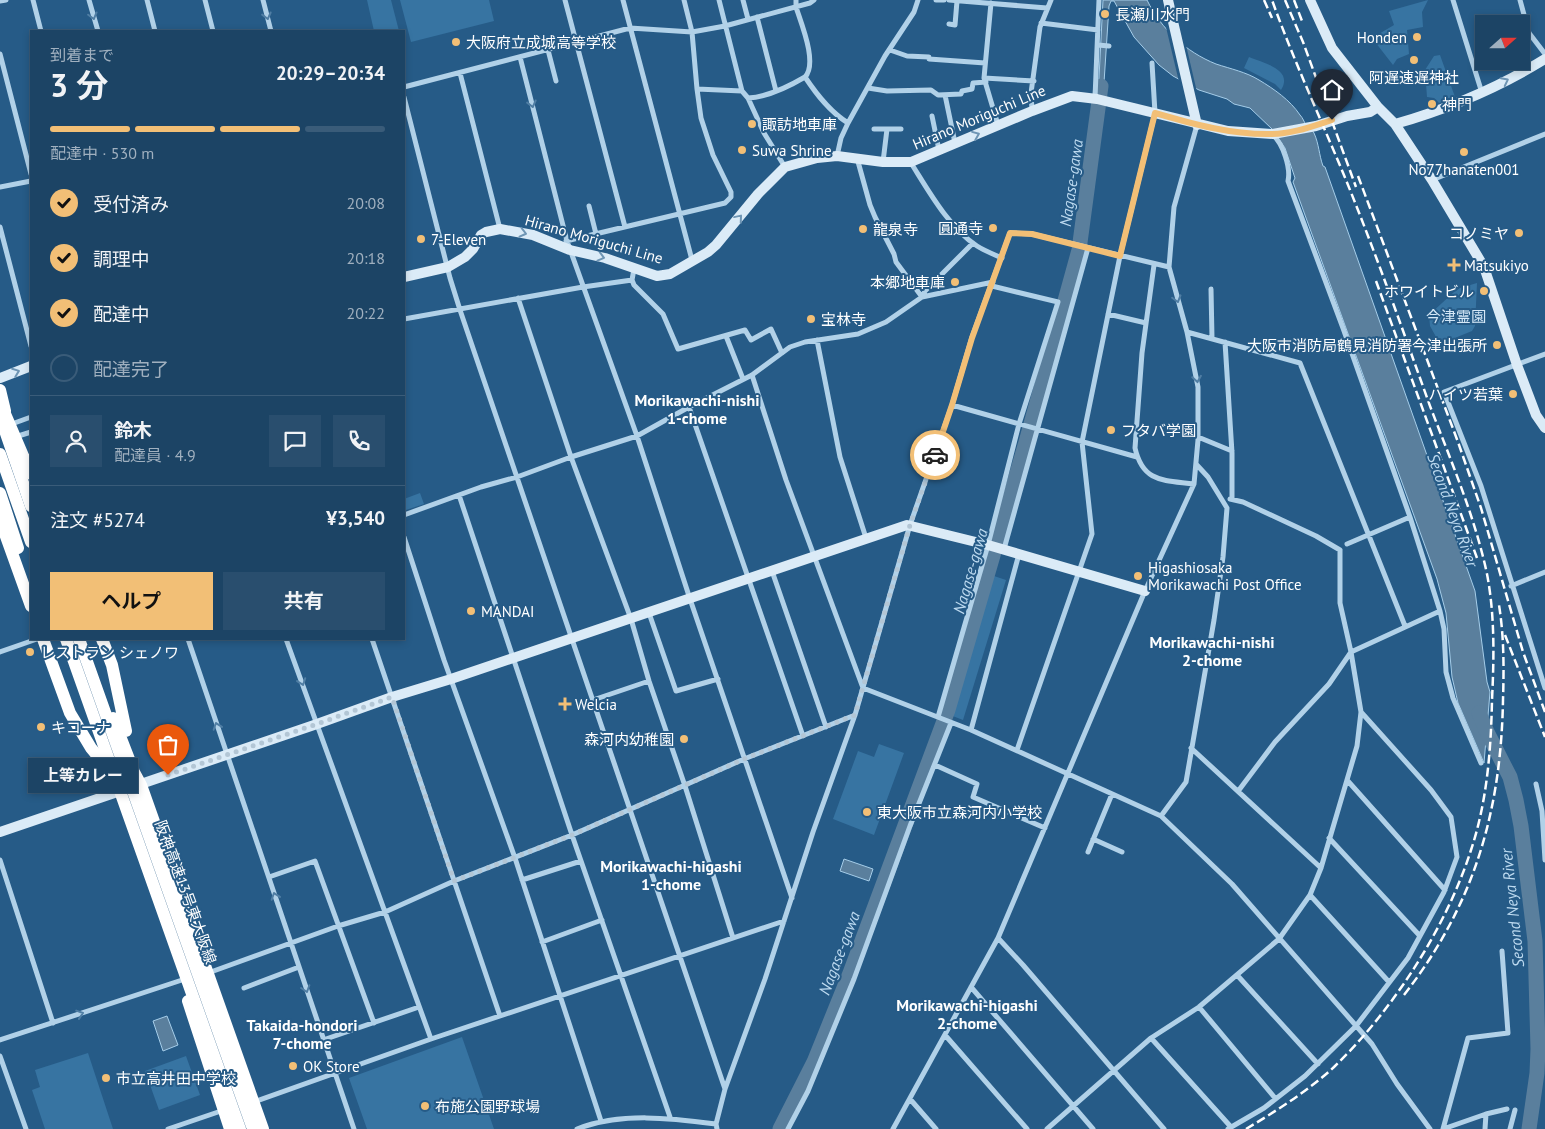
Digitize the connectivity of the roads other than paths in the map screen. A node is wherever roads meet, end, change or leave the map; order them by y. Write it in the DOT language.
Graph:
graph roads {
  1 [pos="6,0"];
  2 [pos="33,0"];
  3 [pos="89,0"];
  4 [pos="147,0"];
  5 [pos="205,0"];
  6 [pos="263,0"];
  7 [pos="565,0"];
  8 [pos="623,0"];
  9 [pos="684,0"];
  10 [pos="718,0"];
  11 [pos="743,0"];
  12 [pos="796,0"];
  13 [pos="814,0"];
  14 [pos="918,0"];
  15 [pos="936,0"];
  16 [pos="944,0"];
  17 [pos="949,0"];
  18 [pos="1051,0"];
  19 [pos="1099,0"];
  20 [pos="1168,0"];
  21 [pos="1310,0"];
  22 [pos="1452,0"];
  23 [pos="1520,0"];
  24 [pos="0,1"];
  25 [pos="957,1"];
  26 [pos="991,3"];
  27 [pos="796,7"];
  28 [pos="1048,8"];
  29 [pos="757,17"];
  30 [pos="748,19"];
  31 [pos="1041,23"];
  32 [pos="955,25"];
  33 [pos="725,26"];
  34 [pos="630,28"];
  35 [pos="41,30"];
  36 [pos="98,30"];
  37 [pos="155,30"];
  38 [pos="213,30"];
  39 [pos="271,30"];
  40 [pos="1098,30"];
  41 [pos="692,32"];
  42 [pos="576,42"];
  43 [pos="1099,46"];
  44 [pos="1108,46"];
  45 [pos="548,50"];
  46 [pos="890,50"];
  47 [pos="0,54"];
  48 [pos="1545,54"];
  49 [pos="520,57"];
  50 [pos="1545,59"];
  51 [pos="985,63"];
  52 [pos="1152,63"];
  53 [pos="460,73"];
  54 [pos="805,77"];
  55 [pos="985,80"];
  56 [pos="556,81"];
  57 [pos="1034,81"];
  58 [pos="405,87"];
  59 [pos="868,88"];
  60 [pos="697,89"];
  61 [pos="742,91"];
  62 [pos="776,91"];
  63 [pos="1482,93"];
  64 [pos="945,95"];
  65 [pos="748,98"];
  66 [pos="1098,99"];
  67 [pos="405,101"];
  68 [pos="1378,108"];
  69 [pos="1032,111"];
  70 [pos="1155,113"];
  71 [pos="932,116"];
  72 [pos="848,123"];
  73 [pos="1395,124"];
  74 [pos="1197,125"];
  75 [pos="998,126"];
  76 [pos="901,128"];
  77 [pos="874,129"];
  78 [pos="887,129"];
  79 [pos="1274,134"];
  80 [pos="1545,134"];
  81 [pos="955,143"];
  82 [pos="939,150"];
  83 [pos="837,156"];
  84 [pos="857,158"];
  85 [pos="883,162"];
  86 [pos="911,162"];
  87 [pos="785,167"];
  88 [pos="30,170"];
  89 [pos="30,180"];
  90 [pos="1432,180"];
  91 [pos="0,186"];
  92 [pos="589,206"];
  93 [pos="680,214"];
  94 [pos="0,227"];
  95 [pos="625,227"];
  96 [pos="500,229"];
  97 [pos="596,234"];
  98 [pos="973,243"];
  99 [pos="569,246"];
  100 [pos="1086,247"];
  101 [pos="1120,256"];
  102 [pos="1002,258"];
  103 [pos="693,261"];
  104 [pos="1154,265"];
  105 [pos="448,267"];
  106 [pos="1169,267"];
  107 [pos="634,269"];
  108 [pos="405,277"];
  109 [pos="632,280"];
  110 [pos="992,284"];
  111 [pos="583,287"];
  112 [pos="1212,289"];
  113 [pos="922,296"];
  114 [pos="518,298"];
  115 [pos="460,310"];
  116 [pos="1108,314"];
  117 [pos="405,318"];
  118 [pos="1146,323"];
  119 [pos="1187,332"];
  120 [pos="726,336"];
  121 [pos="1212,338"];
  122 [pos="817,340"];
  123 [pos="30,342"];
  124 [pos="1225,342"];
  125 [pos="782,353"];
  126 [pos="1545,354"];
  127 [pos="1517,365"];
  128 [pos="30,366"];
  129 [pos="752,375"];
  130 [pos="0,378"];
  131 [pos="743,379"];
  132 [pos="0,390"];
  133 [pos="0,402"];
  134 [pos="952,405"];
  135 [pos="689,407"];
  136 [pos="30,417"];
  137 [pos="3,423"];
  138 [pos="1019,424"];
  139 [pos="1545,428"];
  140 [pos="1038,430"];
  141 [pos="30,432"];
  142 [pos="637,436"];
  143 [pos="1198,437"];
  144 [pos="6,441"];
  145 [pos="1082,442"];
  146 [pos="1232,451"];
  147 [pos="0,454"];
  148 [pos="571,457"];
  149 [pos="1137,457"];
  150 [pos="30,461"];
  151 [pos="1196,464"];
  152 [pos="0,471"];
  153 [pos="30,472"];
  154 [pos="517,477"];
  155 [pos="1194,484"];
  156 [pos="30,490"];
  157 [pos="0,493"];
  158 [pos="459,495"];
  159 [pos="1232,499"];
  160 [pos="1223,500"];
  161 [pos="30,503"];
  162 [pos="0,516"];
  163 [pos="405,516"];
  164 [pos="1410,517"];
  165 [pos="910,525"];
  166 [pos="1368,536"];
  167 [pos="866,538"];
  168 [pos="30,539"];
  169 [pos="405,540"];
  170 [pos="988,545"];
  171 [pos="30,549"];
  172 [pos="1004,550"];
  173 [pos="1340,550"];
  174 [pos="1019,554"];
  175 [pos="813,556"];
  176 [pos="772,571"];
  177 [pos="1079,572"];
  178 [pos="1545,572"];
  179 [pos="748,579"];
  180 [pos="30,580"];
  181 [pos="1511,586"];
  182 [pos="1145,591"];
  183 [pos="690,599"];
  184 [pos="30,603"];
  185 [pos="1440,612"];
  186 [pos="649,613"];
  187 [pos="631,619"];
  188 [pos="1405,626"];
  189 [pos="571,638"];
  190 [pos="34,640"];
  191 [pos="43,640"];
  192 [pos="52,640"];
  193 [pos="64,640"];
  194 [pos="64,640"];
  195 [pos="79,640"];
  196 [pos="84,640"];
  197 [pos="188,640"];
  198 [pos="286,640"];
  199 [pos="372,640"];
  200 [pos="98,641"];
  201 [pos="0,652"];
  202 [pos="1351,652"];
  203 [pos="513,657"];
  204 [pos="451,679"];
  205 [pos="718,679"];
  206 [pos="649,681"];
  207 [pos="863,688"];
  208 [pos="1545,688"];
  209 [pos="392,697"];
  210 [pos="593,700"];
  211 [pos="1361,712"];
  212 [pos="855,715"];
  213 [pos="939,718"];
  214 [pos="951,723"];
  215 [pos="317,724"];
  216 [pos="826,726"];
  217 [pos="971,730"];
  218 [pos="803,736"];
  219 [pos="1191,748"];
  220 [pos="1017,750"];
  221 [pos="227,755"];
  222 [pos="744,759"];
  223 [pos="1481,762"];
  224 [pos="934,765"];
  225 [pos="110,771"];
  226 [pos="1068,774"];
  227 [pos="1347,780"];
  228 [pos="1536,784"];
  229 [pos="141,785"];
  230 [pos="685,786"];
  231 [pos="1239,790"];
  232 [pos="117,793"];
  233 [pos="1112,794"];
  234 [pos="630,808"];
  235 [pos="1161,816"];
  236 [pos="1045,828"];
  237 [pos="0,832"];
  238 [pos="572,835"];
  239 [pos="1329,838"];
  240 [pos="1093,839"];
  241 [pos="1088,852"];
  242 [pos="1122,852"];
  243 [pos="514,858"];
  244 [pos="0,860"];
  245 [pos="1545,860"];
  246 [pos="581,861"];
  247 [pos="1321,868"];
  248 [pos="268,877"];
  249 [pos="522,880"];
  250 [pos="454,881"];
  251 [pos="1445,890"];
  252 [pos="1310,895"];
  253 [pos="792,898"];
  254 [pos="385,912"];
  255 [pos="602,920"];
  256 [pos="784,921"];
  257 [pos="338,926"];
  258 [pos="1420,936"];
  259 [pos="733,938"];
  260 [pos="998,938"];
  261 [pos="1279,939"];
  262 [pos="291,942"];
  263 [pos="542,942"];
  264 [pos="1502,951"];
  265 [pos="679,956"];
  266 [pos="299,967"];
  267 [pos="208,973"];
  268 [pos="622,975"];
  269 [pos="1237,975"];
  270 [pos="182,980"];
  271 [pos="1390,982"];
  272 [pos="971,987"];
  273 [pos="244,988"];
  274 [pos="560,996"];
  275 [pos="419,1007"];
  276 [pos="1199,1007"];
  277 [pos="500,1016"];
  278 [pos="53,1023"];
  279 [pos="374,1023"];
  280 [pos="1356,1026"];
  281 [pos="945,1035"];
  282 [pos="1152,1038"];
  283 [pos="431,1039"];
  284 [pos="0,1040"];
  285 [pos="324,1040"];
  286 [pos="0,1056"];
  287 [pos="1318,1064"];
  288 [pos="1114,1070"];
  289 [pos="335,1074"];
  290 [pos="725,1089"];
  291 [pos="1275,1098"];
  292 [pos="910,1100"];
  293 [pos="253,1102"];
  294 [pos="1073,1106"];
  295 [pos="1507,1109"];
  296 [pos="223,1110"];
  297 [pos="1515,1110"];
  298 [pos="1486,1114"];
  299 [pos="670,1118"];
  300 [pos="601,1121"];
  301 [pos="716,1127"];
  302 [pos="1230,1128"];
  303 [pos="26,1129"];
  304 [pos="168,1129"];
  305 [pos="230,1129"];
  306 [pos="240,1129"];
  307 [pos="253,1129"];
  308 [pos="263,1129"];
  309 [pos="354,1129"];
  310 [pos="578,1129"];
  311 [pos="788,1129"];
  312 [pos="893,1129"];
  313 [pos="936,1129"];
  314 [pos="1027,1129"];
  315 [pos="1047,1129"];
  316 [pos="1093,1129"];
  317 [pos="1164,1129"];
  318 [pos="1430,1129"];
  319 [pos="1444,1129"];
  320 [pos="1486,1129"];
  321 [pos="1510,1129"];
  1 -- 24 [label="street"];
  2 -- 35 [label="street"];
  3 -- 36 [label="street, one-way"];
  4 -- 37 [label="street"];
  5 -- 38 [label="street"];
  6 -- 39 [label="street, one-way"];
  7 -- 42 [label="street"];
  8 -- 34 [label="street"];
  9 -- 41 [label="street"];
  10 -- 33 [label="street"];
  11 -- 30 [label="street"];
  12 -- 27 [label="street"];
  13 -- 27 [label="street"];
  14 -- 46 [label="street"];
  15 -- 16 [label="street"];
  17 -- 25 [label="street"];
  18 -- 28 [label="street"];
  19 -- 40 [label="street"];
  20 -- 74 [label="street"];
  21 -- 68 [label="street"];
  22 -- 63 [label="street"];
  23 -- 48 [label="street"];
  25 -- 26 [label="street"];
  25 -- 32 [label="street"];
  26 -- 28 [label="street"];
  26 -- 51 [label="street"];
  27 -- 29 [label="street"];
  27 -- 54 [label="street"];
  28 -- 31 [label="street"];
  29 -- 30 [label="street"];
  29 -- 62 [label="street"];
  30 -- 33 [label="street"];
  31 -- 40 [label="street"];
  31 -- 57 [label="street"];
  33 -- 41 [label="street"];
  33 -- 61 [label="street"];
  34 -- 41 [label="street"];
  34 -- 42 [label="street"];
  34 -- 93 [label="street"];
  40 -- 43 [label="street"];
  41 -- 60 [label="street"];
  42 -- 45 [label="street"];
  42 -- 95 [label="street"];
  43 -- 44 [label="street"];
  43 -- 66 [label="street"];
  45 -- 49 [label="street"];
  45 -- 56 [label="street"];
  46 -- 51 [label="street"];
  46 -- 59 [label="street"];
  47 -- 88 [label="street"];
  49 -- 53 [label="street"];
  49 -- 99 [label="street, one-way"];
  63 -- 50 [label="street, one-way"];
  51 -- 55 [label="street"];
  52 -- 70 [label="street"];
  53 -- 58 [label="street"];
  53 -- 96 [label="street"];
  54 -- 62 [label="street"];
  54 -- 72 [label="street"];
  55 -- 57 [label="street"];
  55 -- 64 [label="street"];
  55 -- 75 [label="street"];
  57 -- 69 [label="street"];
  59 -- 64 [label="street"];
  59 -- 72 [label="street"];
  60 -- 61 [label="street"];
  60 -- 93 [label="street"];
  61 -- 65 [label="street"];
  62 -- 65 [label="street"];
  63 -- 73 [label="street"];
  64 -- 81 [label="street"];
  65 -- 87 [label="street"];
  66 -- 69 [label="street, Hirano Moriguchi Line"];
  66 -- 70 [label="street, Hirano Moriguchi Line"];
  67 -- 105 [label="street"];
  68 -- 73 [label="street"];
  68 -- 79 [label="street, Hirano Moriguchi Line"];
  69 -- 75 [label="street, Hirano Moriguchi Line"];
  70 -- 74 [label="street, Hirano Moriguchi Line"];
  70 -- 101 [label="street"];
  71 -- 82 [label="street"];
  72 -- 83 [label="street"];
  73 -- 90 [label="street"];
  74 -- 79 [label="street, Hirano Moriguchi Line"];
  74 -- 106 [label="street"];
  81 -- 75 [label="street, Hirano Moriguchi Line, one-way"];
  76 -- 78 [label="street"];
  77 -- 78 [label="street"];
  78 -- 85 [label="street"];
  79 -- 164 [label="street"];
  80 -- 90 [label="street"];
  81 -- 82 [label="street, Hirano Moriguchi Line"];
  82 -- 86 [label="street, Hirano Moriguchi Line"];
  83 -- 84 [label="street, Hirano Moriguchi Line"];
  83 -- 87 [label="street, Hirano Moriguchi Line"];
  84 -- 85 [label="street, Hirano Moriguchi Line"];
  84 -- 113 [label="street"];
  85 -- 86 [label="street, Hirano Moriguchi Line"];
  86 -- 98 [label="street"];
  103 -- 87 [label="street, Hirano Moriguchi Line, one-way"];
  89 -- 91 [label="street"];
  90 -- 127 [label="street"];
  92 -- 97 [label="street"];
  93 -- 95 [label="street"];
  93 -- 103 [label="street"];
  94 -- 123 [label="street"];
  95 -- 97 [label="street"];
  96 -- 99 [label="street, Hirano Moriguchi Line, one-way"];
  96 -- 105 [label="street"];
  97 -- 99 [label="street"];
  98 -- 102 [label="street"];
  98 -- 113 [label="street"];
  99 -- 107 [label="street, Hirano Moriguchi Line, one-way"];
  99 -- 111 [label="street"];
  100 -- 101 [label="street"];
  100 -- 102 [label="street"];
  100 -- 140 [label="street"];
  101 -- 104 [label="street"];
  101 -- 116 [label="street"];
  102 -- 110 [label="street"];
  103 -- 107 [label="street, Hirano Moriguchi Line"];
  104 -- 106 [label="street"];
  104 -- 118 [label="street"];
  105 -- 108 [label="street"];
  105 -- 115 [label="street"];
  106 -- 119 [label="street, one-way"];
  107 -- 109 [label="street"];
  109 -- 111 [label="street"];
  109 -- 120 [label="street"];
  110 -- 113 [label="street"];
  110 -- 134 [label="street"];
  110 -- 138 [label="street"];
  111 -- 114 [label="street"];
  111 -- 142 [label="street"];
  112 -- 121 [label="street"];
  113 -- 122 [label="street"];
  114 -- 115 [label="street"];
  114 -- 148 [label="street"];
  115 -- 117 [label="street"];
  115 -- 154 [label="street"];
  116 -- 118 [label="street"];
  116 -- 145 [label="street"];
  118 -- 149 [label="street"];
  119 -- 121 [label="street"];
  119 -- 143 [label="street, one-way"];
  120 -- 125 [label="street"];
  120 -- 131 [label="street"];
  121 -- 124 [label="street"];
  122 -- 125 [label="street"];
  122 -- 167 [label="street"];
  124 -- 146 [label="street"];
  124 -- 166 [label="street"];
  125 -- 129 [label="street"];
  126 -- 127 [label="street"];
  127 -- 139 [label="street"];
  127 -- 181 [label="street"];
  130 -- 128 [label="street, one-way"];
  129 -- 131 [label="street"];
  129 -- 175 [label="street"];
  131 -- 135 [label="street"];
  132 -- 137 [label="highway"];
  133 -- 153 [label="highway, bridge"];
  134 -- 138 [label="street"];
  134 -- 165 [label="street"];
  135 -- 142 [label="street"];
  135 -- 179 [label="street"];
  136 -- 137 [label="street"];
  137 -- 144 [label="highway"];
  137 -- 161 [label="highway, bridge"];
  138 -- 140 [label="street"];
  138 -- 170 [label="street"];
  140 -- 145 [label="street"];
  140 -- 172 [label="street"];
  141 -- 144 [label="street"];
  142 -- 148 [label="street"];
  142 -- 183 [label="street"];
  143 -- 146 [label="street"];
  143 -- 151 [label="street"];
  144 -- 150 [label="highway"];
  144 -- 156 [label="highway"];
  145 -- 149 [label="street"];
  145 -- 177 [label="street"];
  146 -- 159 [label="street"];
  147 -- 168 [label="highway"];
  148 -- 154 [label="street"];
  148 -- 187 [label="street"];
  149 -- 155 [label="street"];
  151 -- 155 [label="street"];
  151 -- 160 [label="street"];
  152 -- 171 [label="highway"];
  154 -- 158 [label="street"];
  154 -- 189 [label="street"];
  155 -- 182 [label="street"];
  157 -- 180 [label="highway"];
  158 -- 163 [label="street"];
  158 -- 203 [label="street"];
  159 -- 160 [label="street"];
  159 -- 173 [label="street"];
  160 -- 219 [label="street"];
  162 -- 184 [label="highway"];
  164 -- 166 [label="street"];
  164 -- 185 [label="street"];
  165 -- 167 [label="street"];
  165 -- 170 [label="street"];
  165 -- 207 [label="street"];
  166 -- 173 [label="street"];
  166 -- 188 [label="street"];
  167 -- 175 [label="street"];
  169 -- 204 [label="street"];
  170 -- 172 [label="street"];
  170 -- 213 [label="street"];
  172 -- 174 [label="street"];
  173 -- 202 [label="street"];
  174 -- 177 [label="street"];
  174 -- 217 [label="street"];
  175 -- 176 [label="street"];
  175 -- 207 [label="street"];
  176 -- 179 [label="street"];
  176 -- 216 [label="street"];
  177 -- 182 [label="street"];
  177 -- 220 [label="street"];
  178 -- 181 [label="street"];
  179 -- 183 [label="street"];
  179 -- 218 [label="street"];
  181 -- 208 [label="street"];
  182 -- 226 [label="street"];
  183 -- 186 [label="street"];
  183 -- 205 [label="street"];
  185 -- 188 [label="street"];
  185 -- 223 [label="street"];
  186 -- 187 [label="street"];
  186 -- 205 [label="street"];
  187 -- 189 [label="street"];
  187 -- 206 [label="street"];
  188 -- 202 [label="street"];
  189 -- 203 [label="street"];
  189 -- 210 [label="street"];
  190 -- 201 [label="street"];
  191 -- 225 [label="highway"];
  192 -- 225 [label="highway"];
  193 -- 225 [label="highway"];
  194 -- 306 [label="highway, 阪神高速13号東大阪線, bridge"];
  195 -- 307 [label="highway, 阪神高速13号東大阪線, bridge"];
  196 -- 229 [label="highway"];
  221 -- 197 [label="street, one-way"];
  198 -- 215 [label="street, one-way"];
  199 -- 209 [label="street"];
  200 -- 229 [label="highway"];
  202 -- 211 [label="street"];
  202 -- 231 [label="street"];
  203 -- 204 [label="street"];
  203 -- 238 [label="street"];
  204 -- 209 [label="street"];
  204 -- 243 [label="street"];
  205 -- 222 [label="street"];
  206 -- 210 [label="street"];
  206 -- 230 [label="street"];
  207 -- 212 [label="street"];
  207 -- 213 [label="street"];
  209 -- 215 [label="street"];
  209 -- 250 [label="street"];
  210 -- 234 [label="street"];
  211 -- 227 [label="street"];
  211 -- 251 [label="street"];
  212 -- 216 [label="street"];
  212 -- 253 [label="street"];
  213 -- 214 [label="street"];
  214 -- 217 [label="street"];
  214 -- 224 [label="street"];
  215 -- 221 [label="street"];
  215 -- 254 [label="street"];
  216 -- 218 [label="street"];
  217 -- 220 [label="street"];
  218 -- 222 [label="street"];
  219 -- 231 [label="street"];
  219 -- 235 [label="street"];
  220 -- 226 [label="street"];
  221 -- 229 [label="street"];
  221 -- 248 [label="street"];
  222 -- 230 [label="street"];
  222 -- 253 [label="street"];
  224 -- 236 [label="street"];
  224 -- 311 [label="street"];
  225 -- 232 [label="highway"];
  226 -- 233 [label="street"];
  226 -- 236 [label="street"];
  227 -- 239 [label="street"];
  227 -- 251 [label="street"];
  228 -- 245 [label="street"];
  229 -- 232 [label="street"];
  229 -- 267 [label="highway"];
  230 -- 234 [label="street"];
  230 -- 259 [label="street"];
  231 -- 247 [label="street"];
  232 -- 237 [label="street"];
  232 -- 270 [label="highway"];
  233 -- 235 [label="street"];
  233 -- 240 [label="street"];
  234 -- 238 [label="street"];
  234 -- 265 [label="street"];
  235 -- 261 [label="street"];
  236 -- 260 [label="street"];
  238 -- 243 [label="street"];
  238 -- 246 [label="street"];
  239 -- 247 [label="street"];
  239 -- 258 [label="street"];
  240 -- 241 [label="street"];
  240 -- 242 [label="street"];
  243 -- 249 [label="street"];
  243 -- 250 [label="street"];
  244 -- 278 [label="street"];
  246 -- 249 [label="street"];
  246 -- 255 [label="street"];
  247 -- 252 [label="street"];
  248 -- 257 [label="street"];
  262 -- 248 [label="street, one-way"];
  249 -- 263 [label="street"];
  250 -- 254 [label="street"];
  250 -- 277 [label="street"];
  251 -- 258 [label="street"];
  252 -- 261 [label="street"];
  252 -- 271 [label="street"];
  253 -- 256 [label="street"];
  254 -- 257 [label="street"];
  254 -- 275 [label="street"];
  255 -- 263 [label="street"];
  255 -- 268 [label="street"];
  256 -- 259 [label="street"];
  256 -- 290 [label="street"];
  257 -- 262 [label="street"];
  257 -- 279 [label="street"];
  258 -- 271 [label="street"];
  259 -- 265 [label="street"];
  260 -- 272 [label="street"];
  260 -- 288 [label="street"];
  261 -- 269 [label="street"];
  261 -- 280 [label="street"];
  262 -- 266 [label="street"];
  262 -- 267 [label="street"];
  263 -- 274 [label="street"];
  264 -- 319 [label="street"];
  265 -- 268 [label="street"];
  265 -- 290 [label="street"];
  266 -- 273 [label="street"];
  266 -- 285 [label="street, one-way"];
  267 -- 293 [label="highway"];
  268 -- 274 [label="street"];
  268 -- 299 [label="street"];
  269 -- 276 [label="street"];
  269 -- 287 [label="street"];
  278 -- 270 [label="street, one-way"];
  270 -- 296 [label="highway"];
  271 -- 280 [label="street"];
  272 -- 281 [label="street"];
  272 -- 294 [label="street"];
  274 -- 277 [label="street"];
  274 -- 300 [label="street"];
  275 -- 279 [label="street"];
  275 -- 283 [label="street"];
  276 -- 282 [label="street"];
  276 -- 291 [label="street"];
  277 -- 283 [label="street"];
  278 -- 284 [label="street"];
  279 -- 285 [label="street"];
  280 -- 287 [label="street"];
  280 -- 318 [label="street"];
  281 -- 292 [label="street"];
  281 -- 314 [label="street"];
  282 -- 288 [label="street"];
  282 -- 302 [label="street"];
  283 -- 289 [label="street"];
  285 -- 289 [label="street"];
  286 -- 303 [label="street"];
  287 -- 291 [label="street"];
  288 -- 294 [label="street"];
  288 -- 317 [label="street"];
  289 -- 293 [label="street"];
  289 -- 309 [label="street"];
  290 -- 301 [label="street"];
  291 -- 302 [label="street"];
  292 -- 312 [label="street"];
  292 -- 313 [label="street"];
  293 -- 296 [label="street"];
  293 -- 308 [label="highway"];
  294 -- 315 [label="street"];
  294 -- 316 [label="street"];
  295 -- 298 [label="street"];
  296 -- 304 [label="street"];
  296 -- 305 [label="highway"];
  297 -- 321 [label="street"];
  298 -- 319 [label="street"];
  298 -- 320 [label="street"];
  299 -- 300 [label="street"];
  299 -- 301 [label="street"];
  300 -- 310 [label="street"];
}
